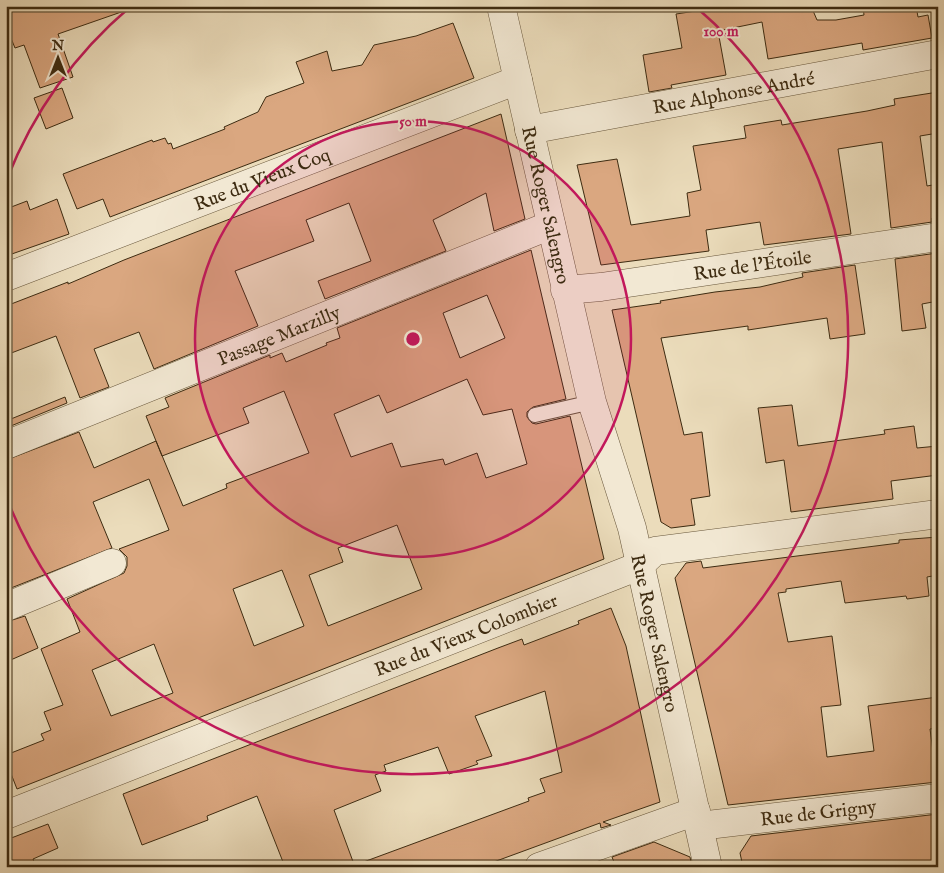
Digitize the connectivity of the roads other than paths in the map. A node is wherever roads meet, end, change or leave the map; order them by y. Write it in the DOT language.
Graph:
graph roads {
  1 [pos="501,6"];
  2 [pos="938,54"];
  3 [pos="518,80"];
  4 [pos="529,130"];
  5 [pos="550,225"];
  6 [pos="938,237"];
  7 [pos="6,277"];
  8 [pos="566,290"];
  9 [pos="592,402"];
  10 [pos="535,415"];
  11 [pos="6,445"];
  12 [pos="938,514"];
  13 [pos="112,563"];
  14 [pos="640,566"];
  15 [pos="6,607"];
  16 [pos="938,798"];
  17 [pos="6,815"];
  18 [pos="698,819"];
  19 [pos="539,867"];
  20 [pos="708,867"];
  1 -- 3 [label="street, Rue Roger Salengro"];
  2 -- 4 [label="street, Rue Alphonse André"];
  3 -- 4 [label="street, Rue Roger Salengro"];
  3 -- 7 [label="street, Rue du Vieux Coq"];
  4 -- 5 [label="street, Rue Roger Salengro"];
  5 -- 8 [label="street, Rue Roger Salengro"];
  5 -- 11 [label="street, Passage Marzilly"];
  6 -- 8 [label="street, Rue de l'Étoile"];
  8 -- 9 [label="street, Rue Roger Salengro"];
  9 -- 10 [label="lane"];
  9 -- 14 [label="street, Rue Roger Salengro"];
  12 -- 14 [label="street, Rue du Vieux Colombier"];
  13 -- 15 [label="street"];
  14 -- 17 [label="street, Rue du Vieux Colombier"];
  14 -- 18 [label="street, Rue Roger Salengro"];
  16 -- 18 [label="street, Rue de Grigny"];
  18 -- 19 [label="street, Rue de Grigny"];
  18 -- 20 [label="street, Rue Roger Salengro"];
}
